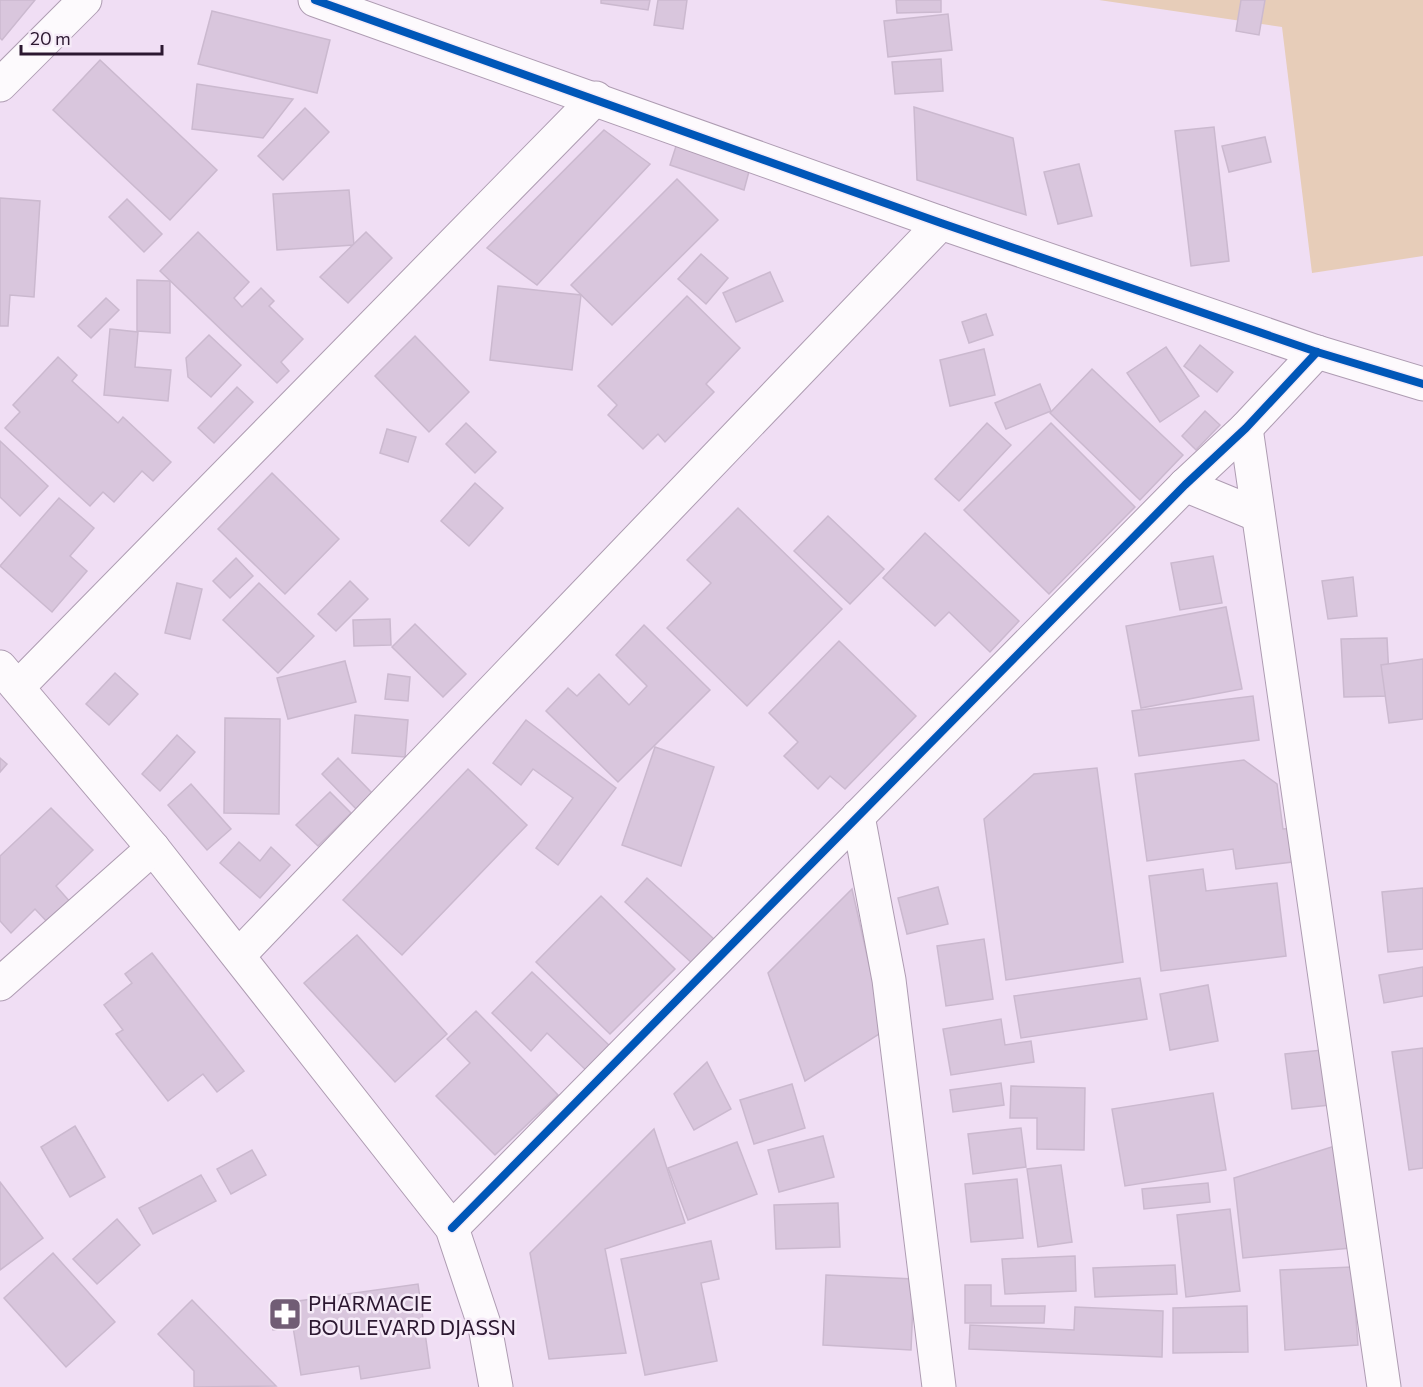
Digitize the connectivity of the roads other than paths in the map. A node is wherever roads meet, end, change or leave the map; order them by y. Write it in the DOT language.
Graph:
graph roads {
  1 [pos="85,0"];
  2 [pos="315,0"];
  3 [pos="0,85"];
  4 [pos="596,98"];
  5 [pos="941,223"];
  6 [pos="1317,352"];
  7 [pos="1423,384"];
  8 [pos="1246,428"];
  9 [pos="1185,485"];
  10 [pos="1258,514"];
  11 [pos="9,677"];
  12 [pos="858,816"];
  13 [pos="153,848"];
  14 [pos="239,955"];
  15 [pos="0,984"];
  16 [pos="452,1228"];
  17 [pos="496,1387"];
  18 [pos="939,1387"];
  19 [pos="1384,1387"];
  1 -- 3 [label="street"];
  2 -- 4 [label="street"];
  4 -- 5 [label="street"];
  4 -- 11 [label="street"];
  5 -- 6 [label="street"];
  5 -- 14 [label="street"];
  6 -- 7 [label="street"];
  6 -- 8 [label="street"];
  8 -- 9 [label="street"];
  8 -- 10 [label="street"];
  9 -- 10 [label="street"];
  9 -- 12 [label="street"];
  10 -- 19 [label="street"];
  11 -- 13 [label="street"];
  12 -- 16 [label="street"];
  12 -- 18 [label="street"];
  13 -- 14 [label="street"];
  13 -- 15 [label="street"];
  14 -- 16 [label="street"];
  16 -- 17 [label="street"];
}
